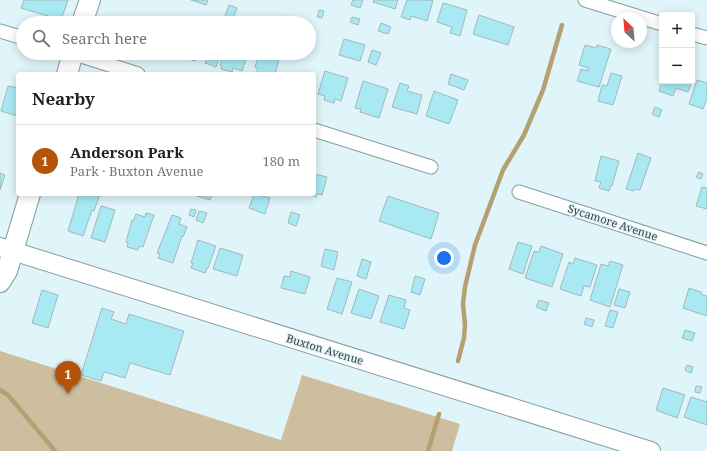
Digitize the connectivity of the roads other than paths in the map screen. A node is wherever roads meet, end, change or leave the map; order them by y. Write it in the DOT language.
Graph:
graph roads {
  1 [pos="90,0"];
  2 [pos="585,0"];
  3 [pos="84,16"];
  4 [pos="659,23"];
  5 [pos="0,31"];
  6 [pos="695,35"];
  7 [pos="16,36"];
  8 [pos="707,38"];
  9 [pos="71,60"];
  10 [pos="95,60"];
  11 [pos="67,72"];
  12 [pos="132,72"];
  13 [pos="316,131"];
  14 [pos="431,167"];
  15 [pos="518,192"];
  16 [pos="29,196"];
  17 [pos="6,249"];
  18 [pos="707,253"];
  19 [pos="0,282"];
  20 [pos="651,451"];
  1 -- 3 [label="main road"];
  2 -- 4 [label="street"];
  5 -- 7 [label="street"];
  6 -- 8 [label="street"];
  9 -- 11 [label="main road"];
  10 -- 12 [label="street"];
  13 -- 14 [label="street"];
  15 -- 18 [label="street, Sycamore Avenue"];
  16 -- 17 [label="main road"];
  17 -- 19 [label="main road"];
  17 -- 20 [label="street, Buxton Avenue"];
}
